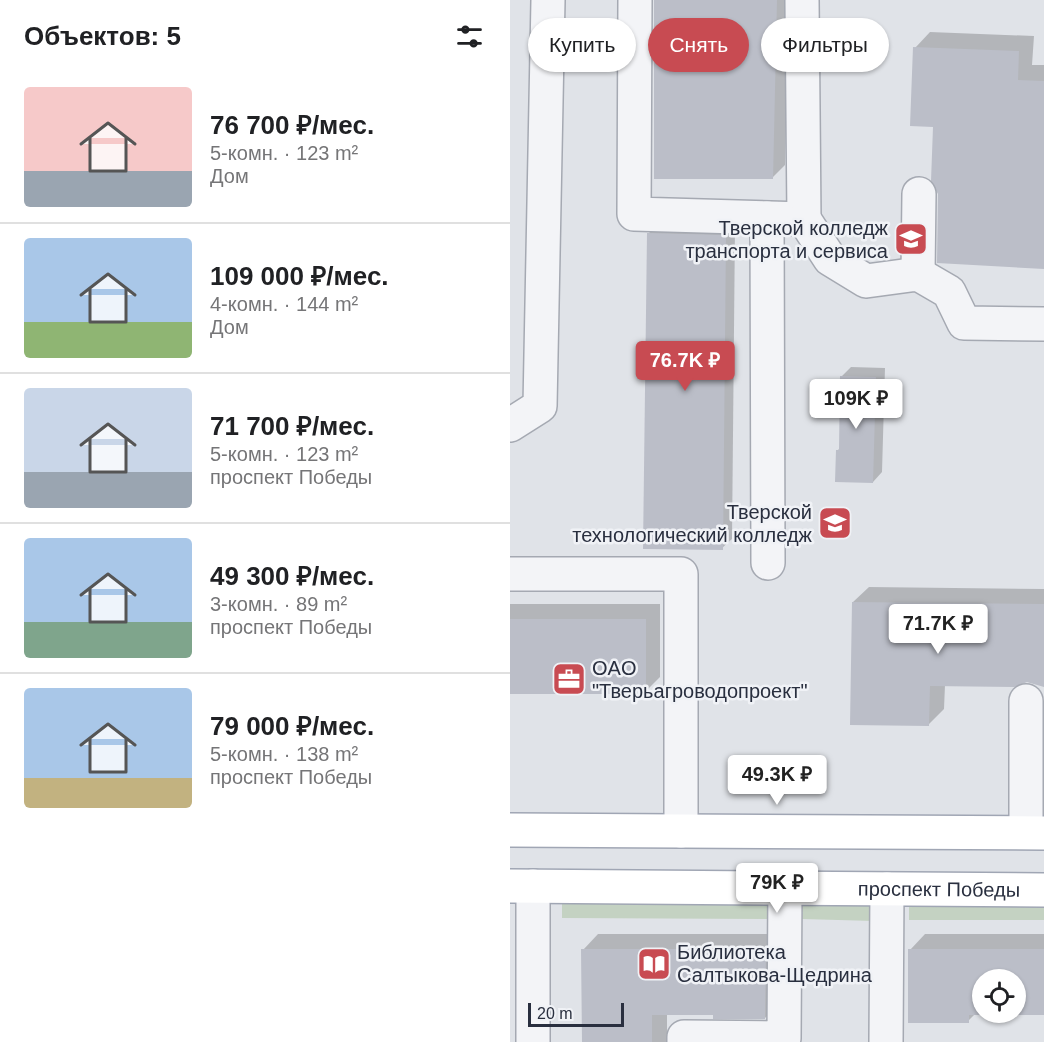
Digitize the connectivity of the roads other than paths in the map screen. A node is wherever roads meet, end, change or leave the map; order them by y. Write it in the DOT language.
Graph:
graph roads {
  1 [pos="548,0"];
  2 [pos="635,0"];
  3 [pos="802,0"];
  4 [pos="919,194"];
  5 [pos="767,218"];
  6 [pos="804,219"];
  7 [pos="918,274"];
  8 [pos="1044,324"];
  9 [pos="510,425"];
  10 [pos="768,563"];
  11 [pos="510,574"];
  12 [pos="1026,701"];
  13 [pos="510,830"];
  14 [pos="681,831"];
  15 [pos="1035,832"];
  16 [pos="522,886"];
  17 [pos="785,888"];
  18 [pos="887,889"];
  19 [pos="1044,890"];
  20 [pos="533,1042"];
  21 [pos="684,1042"];
  22 [pos="886,1042"];
  1 -- 9 [label="street"];
  2 -- 5 [label="street"];
  3 -- 6 [label="street"];
  4 -- 7 [label="street"];
  5 -- 6 [label="street"];
  5 -- 10 [label="street"];
  6 -- 7 [label="street"];
  7 -- 8 [label="street"];
  11 -- 14 [label="street"];
  12 -- 15 [label="street"];
  13 -- 14 [label="main road"];
  14 -- 15 [label="main road"];
  16 -- 17 [label="main road, проспект Победы"];
  16 -- 20 [label="street"];
  17 -- 18 [label="main road, проспект Победы"];
  17 -- 21 [label="street"];
  18 -- 19 [label="main road, проспект Победы"];
  18 -- 22 [label="street"];
}
